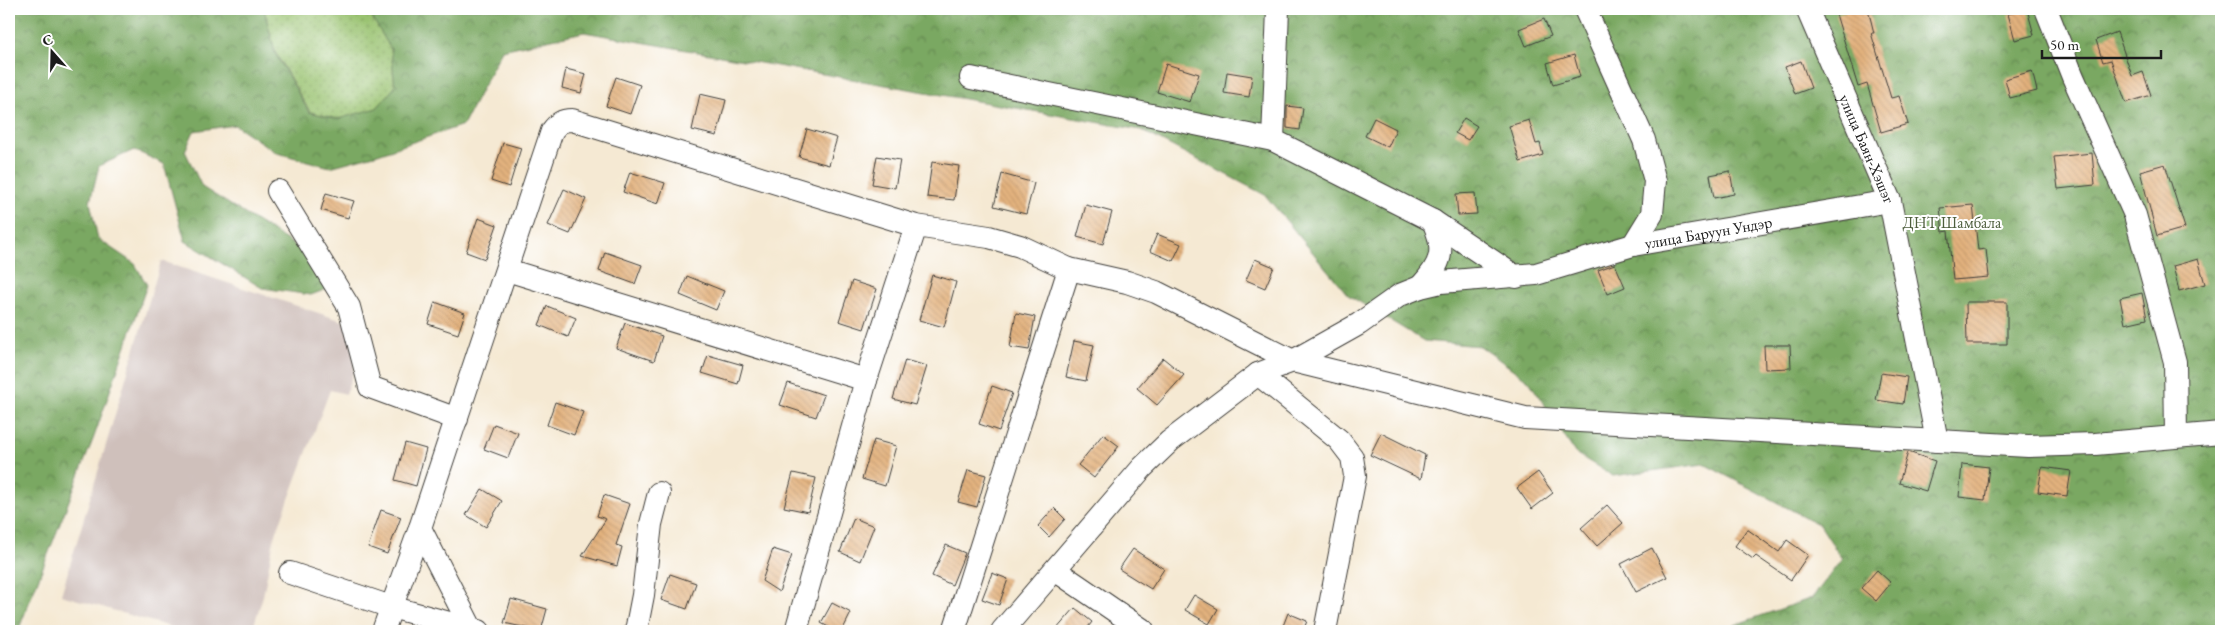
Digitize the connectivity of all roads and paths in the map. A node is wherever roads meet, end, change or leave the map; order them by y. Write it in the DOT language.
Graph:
graph roads {
  1 [pos="1278,9"];
  2 [pos="1585,9"];
  3 [pos="1807,9"];
  4 [pos="2046,9"];
  5 [pos="971,78"];
  6 [pos="1273,140"];
  7 [pos="278,191"];
  8 [pos="1890,200"];
  9 [pos="1433,221"];
  10 [pos="916,226"];
  11 [pos="1633,245"];
  12 [pos="1069,269"];
  13 [pos="507,270"];
  14 [pos="1516,277"];
  15 [pos="1420,287"];
  16 [pos="1294,361"];
  17 [pos="1258,374"];
  18 [pos="866,380"];
  19 [pos="457,418"];
  20 [pos="2221,433"];
  21 [pos="2176,436"];
  22 [pos="1937,441"];
  23 [pos="659,493"];
  24 [pos="420,528"];
  25 [pos="1055,570"];
  26 [pos="290,573"];
  27 [pos="391,607"];
  28 [pos="475,630"];
  29 [pos="1143,630"];
  30 [pos="384,631"];
  31 [pos="636,631"];
  32 [pos="796,631"];
  33 [pos="954,631"];
  34 [pos="1002,631"];
  35 [pos="1325,631"];
  1 -- 6 [label="street"];
  2 -- 11 [label="street, улица Баруун Ундэр"];
  3 -- 8 [label="street, улица Баян-Хэшэг"];
  4 -- 21 [label="street"];
  5 -- 6 [label="street"];
  6 -- 9 [label="street"];
  7 -- 19 [label="street"];
  8 -- 11 [label="street, улица Баруун Ундэр"];
  8 -- 22 [label="street, улица Баян-Хэшэг"];
  9 -- 14 [label="street"];
  9 -- 15 [label="street"];
  10 -- 12 [label="street"];
  10 -- 13 [label="street"];
  10 -- 18 [label="street"];
  11 -- 14 [label="street"];
  12 -- 16 [label="street"];
  12 -- 33 [label="street"];
  13 -- 18 [label="street"];
  13 -- 19 [label="street"];
  14 -- 15 [label="street"];
  15 -- 16 [label="street"];
  16 -- 17 [label="street"];
  16 -- 22 [label="street"];
  17 -- 25 [label="street"];
  17 -- 35 [label="street"];
  18 -- 32 [label="street"];
  19 -- 24 [label="street"];
  20 -- 21 [label="street"];
  21 -- 22 [label="street"];
  23 -- 31 [label="street"];
  24 -- 27 [label="street"];
  24 -- 28 [label="street"];
  25 -- 29 [label="street"];
  25 -- 34 [label="street"];
  26 -- 27 [label="street"];
  27 -- 28 [label="street"];
  27 -- 30 [label="street"];
}
